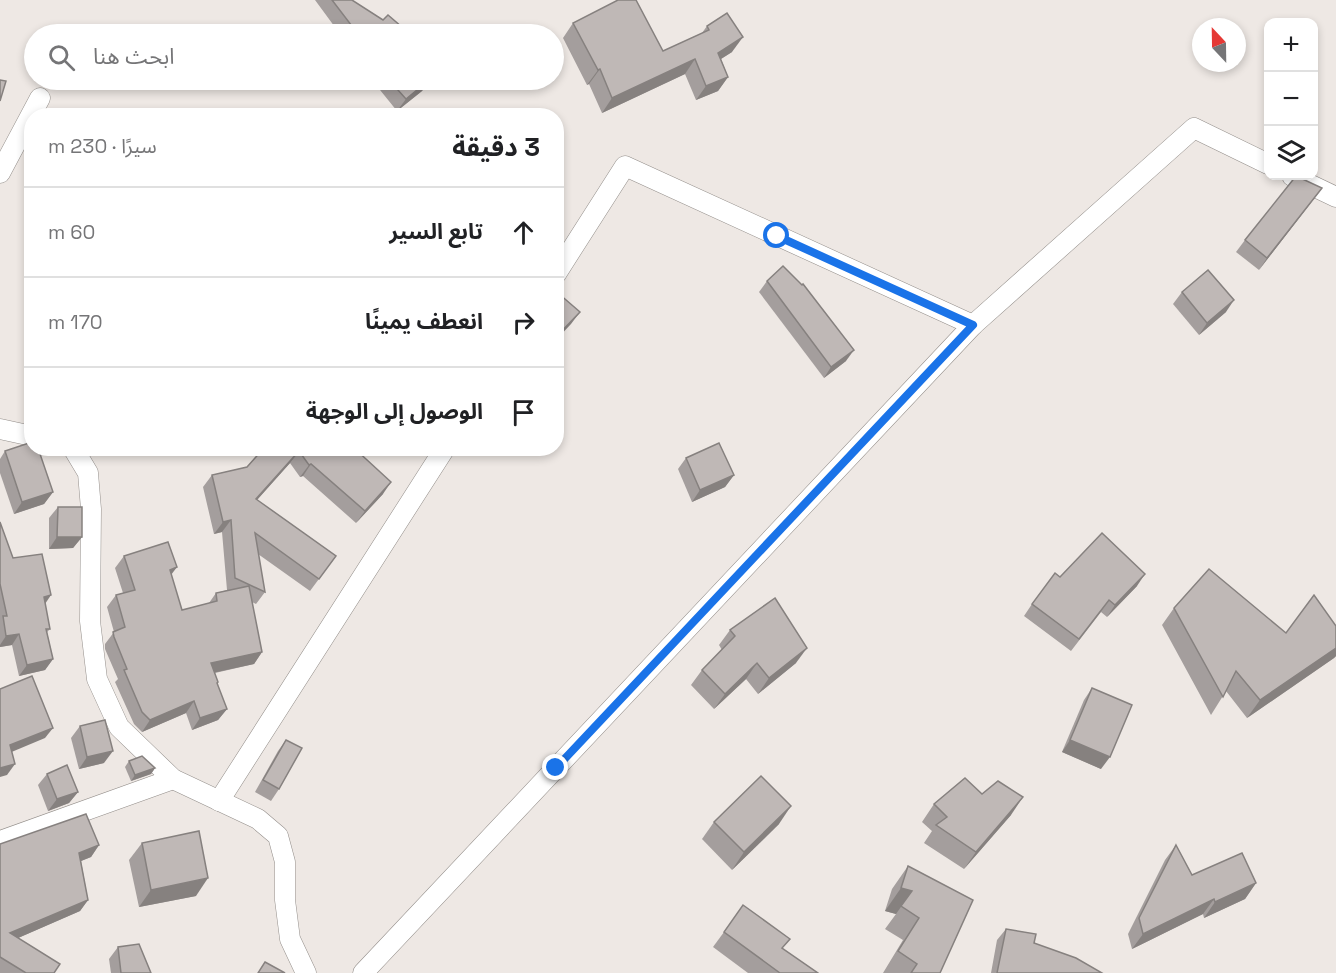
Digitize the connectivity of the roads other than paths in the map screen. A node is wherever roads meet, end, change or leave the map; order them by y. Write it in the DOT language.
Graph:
graph roads {
  1 [pos="40,98"];
  2 [pos="35,108"];
  3 [pos="24,128"];
  4 [pos="1264,162"];
  5 [pos="0,173"];
  6 [pos="1301,180"];
  7 [pos="1336,196"];
  8 [pos="564,261"];
  9 [pos="973,325"];
  10 [pos="0,429"];
  11 [pos="24,434"];
  12 [pos="78,456"];
  13 [pos="440,456"];
  14 [pos="173,779"];
  15 [pos="219,801"];
  16 [pos="0,841"];
  17 [pos="306,973"];
  18 [pos="363,973"];
  1 -- 2 [label="street"];
  3 -- 5 [label="street"];
  4 -- 9 [label="street"];
  6 -- 7 [label="street"];
  8 -- 9 [label="street"];
  9 -- 18 [label="street"];
  10 -- 11 [label="street"];
  12 -- 14 [label="street"];
  13 -- 15 [label="street"];
  14 -- 15 [label="street"];
  14 -- 16 [label="street"];
  15 -- 17 [label="street"];
}
